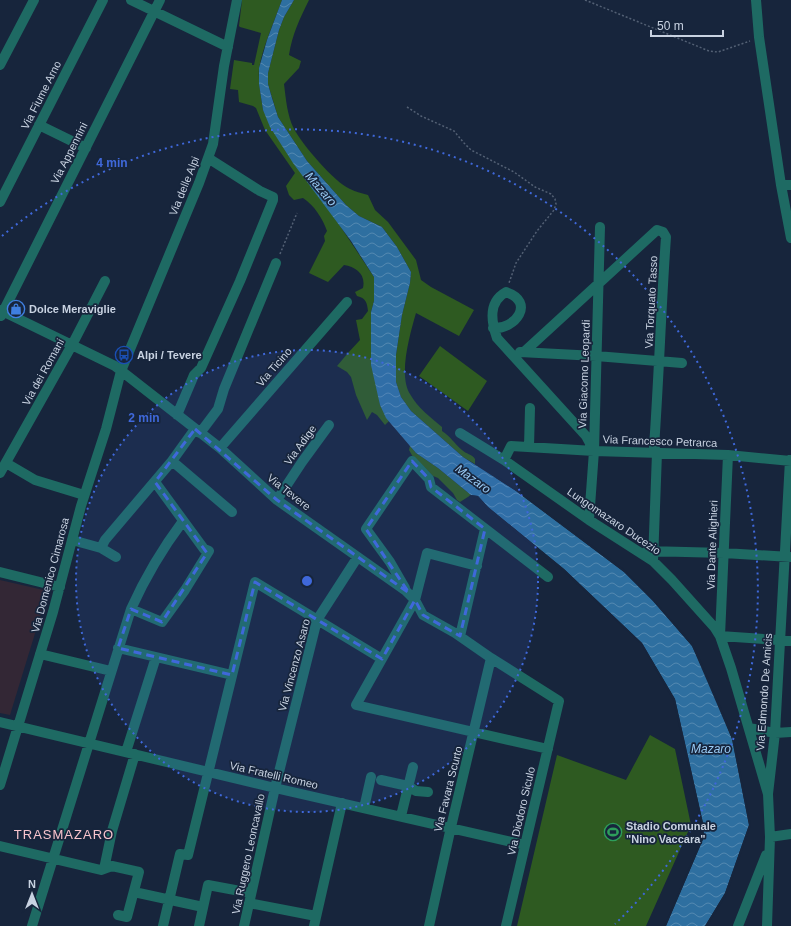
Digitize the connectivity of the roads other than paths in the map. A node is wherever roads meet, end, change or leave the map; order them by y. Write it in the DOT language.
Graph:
graph roads {
  1 [pos="34,0"];
  2 [pos="103,0"];
  3 [pos="131,0"];
  4 [pos="160,0"];
  5 [pos="237,0"];
  6 [pos="756,0"];
  7 [pos="155,12"];
  8 [pos="228,47"];
  9 [pos="0,65"];
  10 [pos="39,125"];
  11 [pos="86,148"];
  12 [pos="208,158"];
  13 [pos="786,185"];
  14 [pos="0,202"];
  15 [pos="600,227"];
  16 [pos="791,238"];
  17 [pos="276,263"];
  18 [pos="105,281"];
  19 [pos="598,283"];
  20 [pos="347,302"];
  21 [pos="1,313"];
  22 [pos="493,328"];
  23 [pos="72,345"];
  24 [pos="508,351"];
  25 [pos="524,352"];
  26 [pos="596,356"];
  27 [pos="660,361"];
  28 [pos="682,363"];
  29 [pos="121,371"];
  30 [pos="530,408"];
  31 [pos="177,415"];
  32 [pos="330,425"];
  33 [pos="197,431"];
  34 [pos="460,433"];
  35 [pos="529,447"];
  36 [pos="220,448"];
  37 [pos="594,450"];
  38 [pos="657,453"];
  39 [pos="728,454"];
  40 [pos="504,460"];
  41 [pos="790,460"];
  42 [pos="172,461"];
  43 [pos="6,462"];
  44 [pos="0,473"];
  45 [pos="790,477"];
  46 [pos="155,482"];
  47 [pos="84,494"];
  48 [pos="277,500"];
  49 [pos="232,512"];
  50 [pos="589,520"];
  51 [pos="183,521"];
  52 [pos="485,529"];
  53 [pos="72,540"];
  54 [pos="101,548"];
  55 [pos="724,553"];
  56 [pos="653,556"];
  57 [pos="116,557"];
  58 [pos="788,557"];
  59 [pos="357,558"];
  60 [pos="477,566"];
  61 [pos="0,572"];
  62 [pos="548,577"];
  63 [pos="60,586"];
  64 [pos="406,591"];
  65 [pos="415,600"];
  66 [pos="131,609"];
  67 [pos="317,620"];
  68 [pos="460,636"];
  69 [pos="720,636"];
  70 [pos="780,640"];
  71 [pos="791,641"];
  72 [pos="118,648"];
  73 [pos="40,654"];
  74 [pos="156,657"];
  75 [pos="491,658"];
  76 [pos="382,659"];
  77 [pos="111,670"];
  78 [pos="232,675"];
  79 [pos="559,701"];
  80 [pos="0,722"];
  81 [pos="18,726"];
  82 [pos="749,728"];
  83 [pos="474,732"];
  84 [pos="791,732"];
  85 [pos="775,733"];
  86 [pos="89,743"];
  87 [pos="548,749"];
  88 [pos="130,753"];
  89 [pos="413,767"];
  90 [pos="208,772"];
  91 [pos="371,777"];
  92 [pos="381,780"];
  93 [pos="0,784"];
  94 [pos="408,786"];
  95 [pos="274,788"];
  96 [pos="428,792"];
  97 [pos="768,794"];
  98 [pos="342,803"];
  99 [pos="364,808"];
  100 [pos="401,816"];
  101 [pos="451,828"];
  102 [pos="791,834"];
  103 [pos="770,837"];
  104 [pos="525,845"];
  105 [pos="0,846"];
  106 [pos="769,848"];
  107 [pos="53,859"];
  108 [pos="108,867"];
  109 [pos="134,892"];
  110 [pos="250,898"];
  111 [pos="169,900"];
  112 [pos="204,907"];
  113 [pos="118,915"];
  114 [pos="315,921"];
  115 [pos="32,926"];
  116 [pos="163,926"];
  117 [pos="199,926"];
  118 [pos="244,926"];
  119 [pos="429,926"];
  120 [pos="506,926"];
  121 [pos="738,926"];
  122 [pos="767,926"];
  1 -- 9 [label="street"];
  2 -- 10 [label="street, Via Fiume Arno"];
  3 -- 7 [label="street"];
  4 -- 7 [label="street, Via Appennini"];
  5 -- 8 [label="street, Via delle Alpi"];
  6 -- 13 [label="street"];
  7 -- 8 [label="street"];
  7 -- 11 [label="street, Via Appennini"];
  8 -- 12 [label="street, Via delle Alpi"];
  10 -- 11 [label="street"];
  10 -- 14 [label="street, Via Fiume Arno"];
  11 -- 21 [label="street, Via Appennini"];
  12 -- 29 [label="street, Via delle Alpi"];
  12 -- 31 [label="street"];
  13 -- 16 [label="street"];
  15 -- 19 [label="street, Via Giacomo Leopardi"];
  17 -- 33 [label="street"];
  18 -- 23 [label="street, Via dei Romani"];
  19 -- 25 [label="street, Via Torquato Tasso"];
  19 -- 26 [label="street, Via Giacomo Leopardi"];
  19 -- 27 [label="street, Via Torquato Tasso"];
  20 -- 36 [label="street, Via Ticino"];
  21 -- 23 [label="street, Via Tevere"];
  22 -- 22 [label="street"];
  22 -- 24 [label="street"];
  23 -- 29 [label="street, Via Tevere"];
  23 -- 43 [label="street, Via dei Romani"];
  24 -- 25 [label="street"];
  24 -- 37 [label="street"];
  25 -- 26 [label="street"];
  26 -- 27 [label="street"];
  26 -- 37 [label="street, Via Giacomo Leopardi"];
  27 -- 28 [label="street"];
  27 -- 38 [label="street, Via Torquato Tasso"];
  29 -- 31 [label="street, Via Tevere"];
  29 -- 47 [label="street, Via Domenico Cimarosa"];
  30 -- 35 [label="street"];
  31 -- 33 [label="street, Via Tevere"];
  32 -- 48 [label="street, Via Adige"];
  33 -- 36 [label="street, Via Tevere"];
  33 -- 42 [label="street"];
  34 -- 40 [label="street, Lungomazaro Ducezio"];
  35 -- 37 [label="street, Via Francesco Petrarca"];
  35 -- 40 [label="street, Via Francesco Petrarca"];
  36 -- 48 [label="street, Via Tevere"];
  37 -- 38 [label="street, Via Francesco Petrarca"];
  37 -- 50 [label="street, Via Giacomo Leopardi"];
  38 -- 39 [label="street, Via Francesco Petrarca"];
  38 -- 56 [label="street, Via Torquato Tasso"];
  39 -- 41 [label="street, Via Francesco Petrarca"];
  39 -- 55 [label="street, Via Dante Alighieri"];
  40 -- 50 [label="street, Lungomazaro Ducezio"];
  41 -- 45 [label="street, Via Edmondo De Amicis"];
  42 -- 46 [label="street"];
  42 -- 49 [label="street"];
  43 -- 44 [label="street, Via dei Romani"];
  43 -- 47 [label="street"];
  45 -- 58 [label="street, Via Edmondo De Amicis"];
  46 -- 51 [label="street"];
  46 -- 54 [label="street"];
  47 -- 53 [label="street, Via Domenico Cimarosa"];
  48 -- 59 [label="street, Via Tevere"];
  50 -- 56 [label="street, Lungomazaro Ducezio"];
  51 -- 66 [label="street"];
  51 -- 66 [label="street"];
  52 -- 60 [label="street"];
  52 -- 62 [label="street"];
  52 -- 64 [label="street"];
  53 -- 54 [label="street"];
  53 -- 63 [label="street, Via Domenico Cimarosa"];
  54 -- 57 [label="street"];
  55 -- 56 [label="street"];
  55 -- 58 [label="street"];
  55 -- 69 [label="street, Via Dante Alighieri"];
  56 -- 69 [label="street, Lungomazaro Ducezio"];
  58 -- 70 [label="street, Via Edmondo De Amicis"];
  59 -- 64 [label="street, Via Tevere"];
  59 -- 67 [label="street, Via Vincenzo Asaro"];
  60 -- 65 [label="street"];
  60 -- 68 [label="street"];
  61 -- 63 [label="street"];
  63 -- 73 [label="street, Via Domenico Cimarosa"];
  64 -- 65 [label="street, Via Tevere"];
  65 -- 68 [label="street, Via Tevere"];
  65 -- 76 [label="street"];
  66 -- 72 [label="street"];
  67 -- 76 [label="street"];
  67 -- 78 [label="street"];
  67 -- 95 [label="street, Via Vincenzo Asaro"];
  68 -- 75 [label="street, Via Tevere"];
  69 -- 70 [label="street"];
  69 -- 82 [label="street, Lungomazaro Ducezio"];
  70 -- 71 [label="street"];
  70 -- 85 [label="street, Via Edmondo De Amicis"];
  72 -- 74 [label="street"];
  72 -- 77 [label="street"];
  73 -- 77 [label="street"];
  73 -- 81 [label="street, Via Domenico Cimarosa"];
  74 -- 78 [label="street"];
  74 -- 88 [label="street"];
  75 -- 79 [label="street, Via Tevere"];
  75 -- 83 [label="street, Via Favara Scurto"];
  76 -- 83 [label="street"];
  77 -- 86 [label="street"];
  78 -- 90 [label="street"];
  79 -- 87 [label="street, Via Diodoro Siculo"];
  80 -- 81 [label="street, Via Fratelli Romeo"];
  81 -- 86 [label="street, Via Fratelli Romeo"];
  81 -- 93 [label="street, Via Domenico Cimarosa"];
  82 -- 85 [label="street"];
  82 -- 97 [label="street, Lungomazaro Ducezio"];
  83 -- 87 [label="street"];
  83 -- 101 [label="street, Via Favara Scurto"];
  84 -- 85 [label="street"];
  85 -- 97 [label="street, Via Edmondo De Amicis"];
  86 -- 88 [label="street, Via Fratelli Romeo"];
  86 -- 107 [label="street"];
  87 -- 104 [label="street, Via Diodoro Siculo"];
  88 -- 90 [label="street, Via Fratelli Romeo"];
  88 -- 108 [label="street"];
  89 -- 94 [label="street"];
  90 -- 95 [label="street, Via Fratelli Romeo"];
  90 -- 111 [label="street"];
  91 -- 99 [label="street"];
  92 -- 94 [label="street"];
  94 -- 96 [label="street"];
  94 -- 100 [label="street"];
  95 -- 98 [label="street, Via Fratelli Romeo"];
  95 -- 110 [label="street, Via Ruggero Leoncavallo"];
  97 -- 103 [label="street, Via Edmondo De Amicis"];
  98 -- 99 [label="street, Via Fratelli Romeo"];
  98 -- 114 [label="street"];
  99 -- 100 [label="street, Via Fratelli Romeo"];
  100 -- 101 [label="street, Via Fratelli Romeo"];
  101 -- 104 [label="street, Via Fratelli Romeo"];
  101 -- 119 [label="street, Via Favara Scurto"];
  102 -- 103 [label="street"];
  103 -- 106 [label="street, Via Edmondo De Amicis"];
  104 -- 120 [label="street, Via Diodoro Siculo"];
  105 -- 107 [label="street"];
  106 -- 121 [label="street"];
  106 -- 122 [label="street, Via Edmondo De Amicis"];
  107 -- 108 [label="street"];
  107 -- 115 [label="street"];
  108 -- 109 [label="street"];
  109 -- 111 [label="street"];
  109 -- 113 [label="street"];
  110 -- 112 [label="street"];
  110 -- 114 [label="street"];
  110 -- 118 [label="street, Via Ruggero Leoncavallo"];
  111 -- 112 [label="street"];
  111 -- 116 [label="street"];
  112 -- 117 [label="street"];
}
